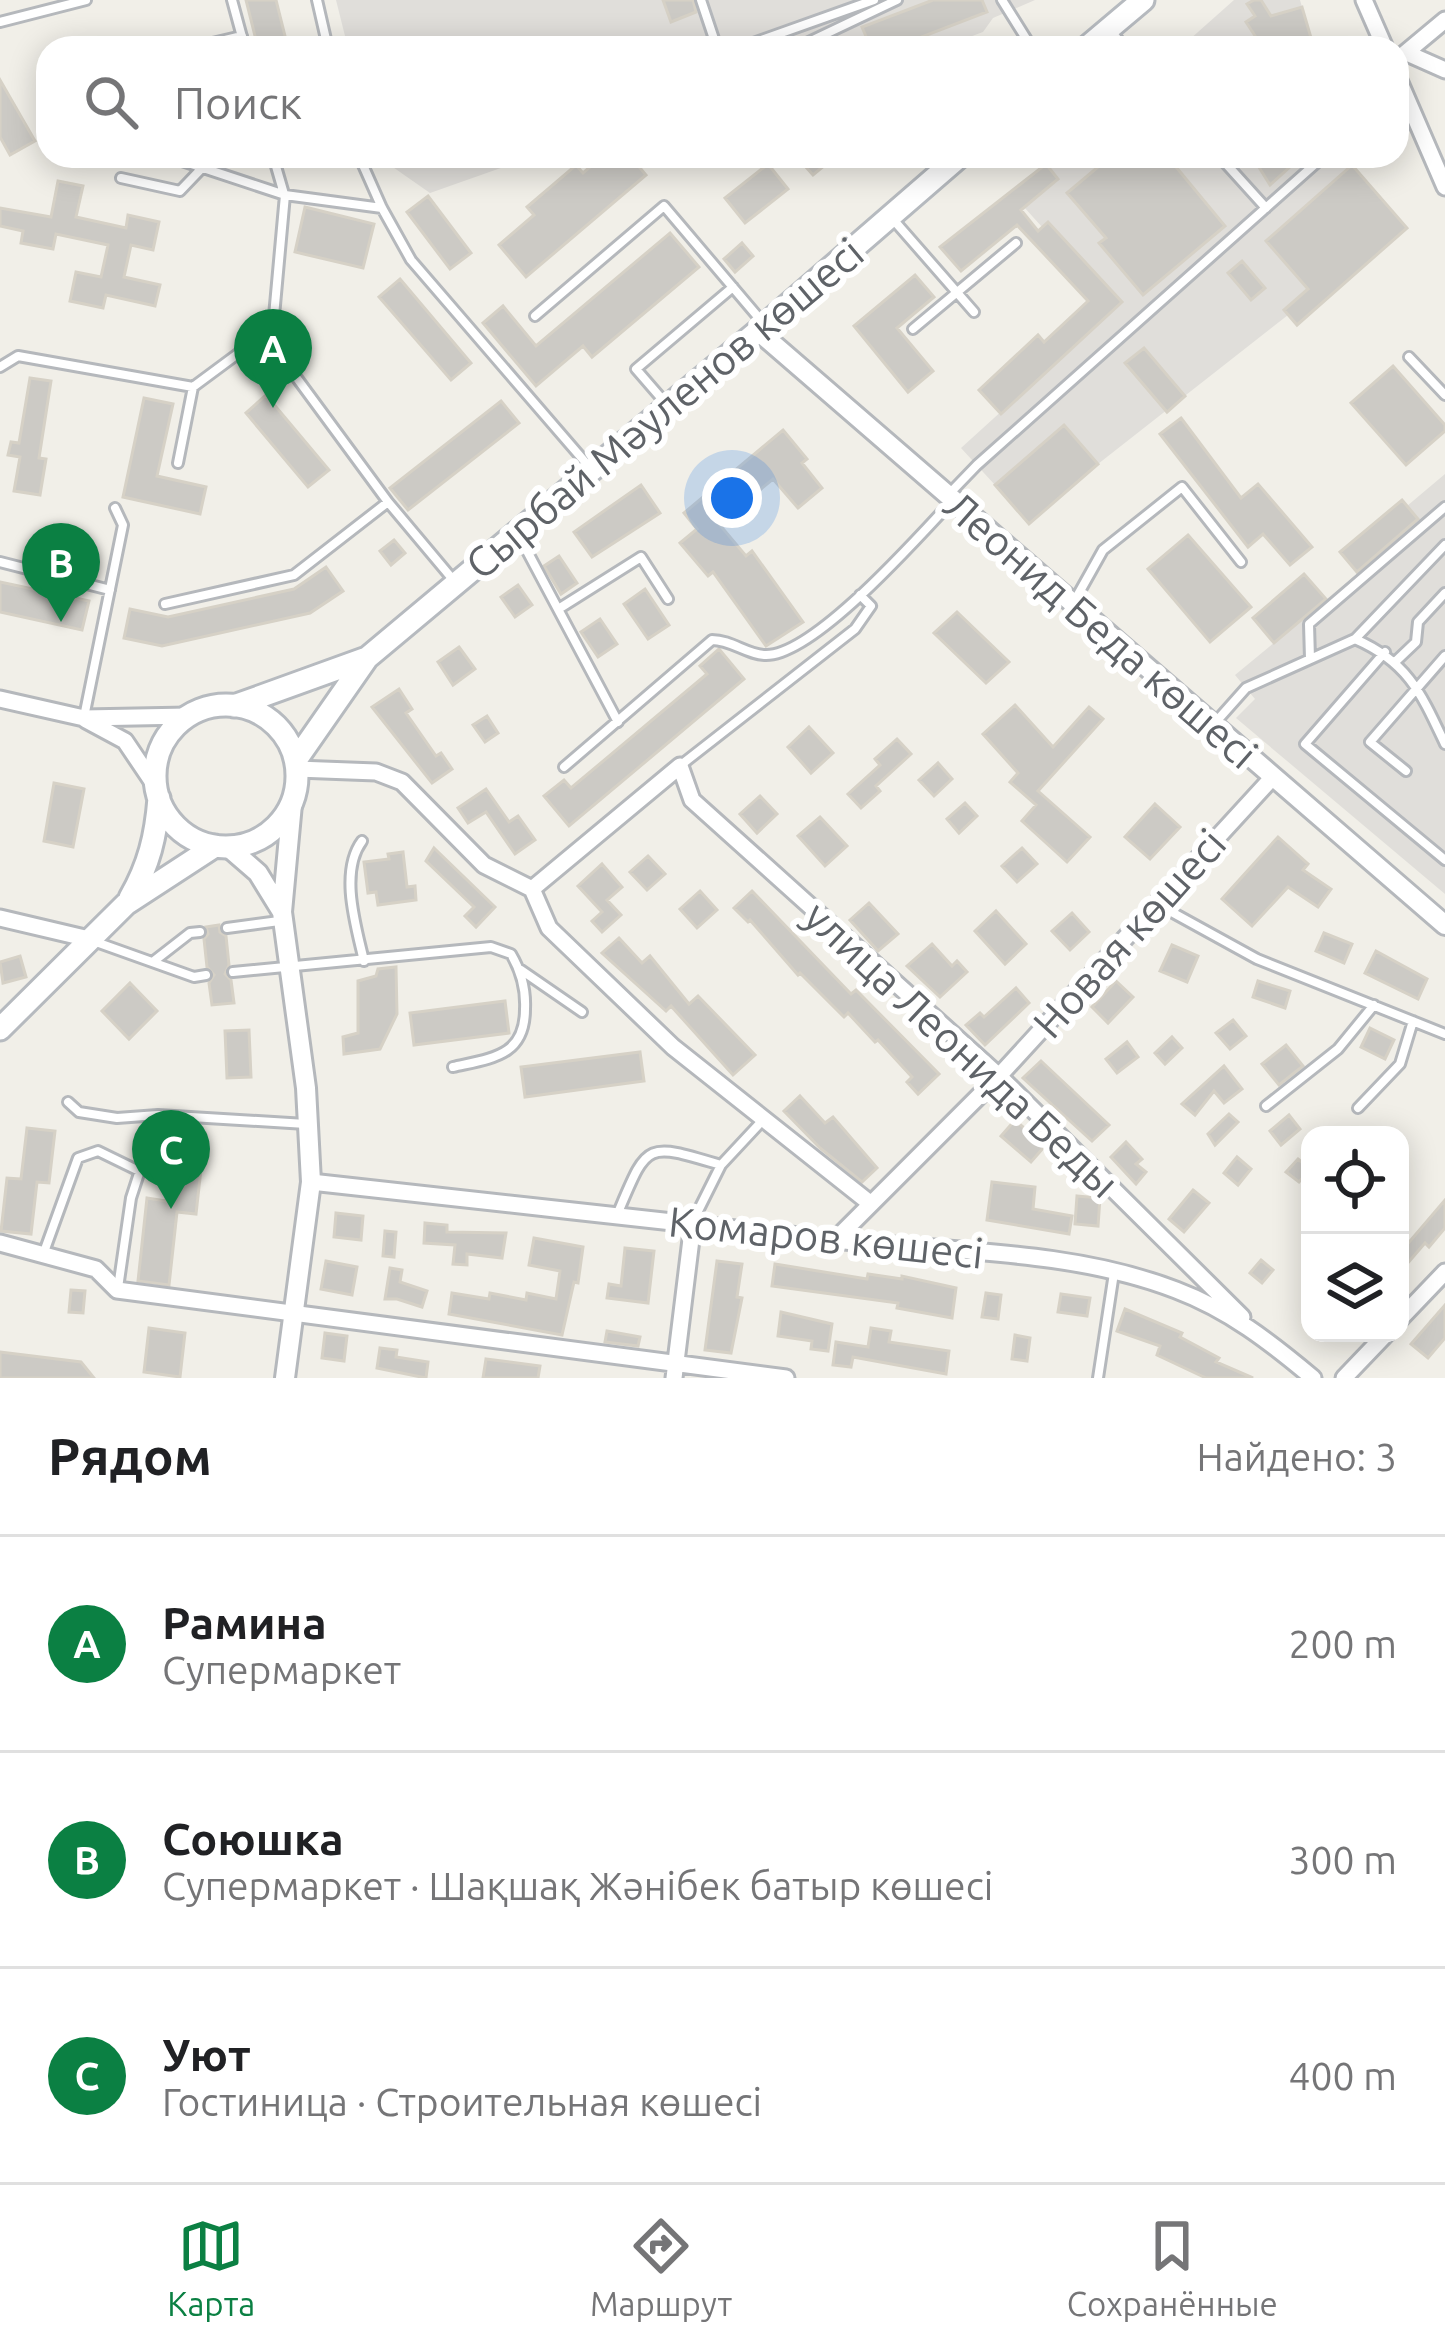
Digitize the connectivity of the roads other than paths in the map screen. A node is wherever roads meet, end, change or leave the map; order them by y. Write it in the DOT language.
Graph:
graph roads {
  1 [pos="86,0"];
  2 [pos="232,0"];
  3 [pos="317,0"];
  4 [pos="701,0"];
  5 [pos="874,0"];
  6 [pos="897,0"];
  7 [pos="1003,0"];
  8 [pos="1143,0"];
  9 [pos="1364,0"];
  10 [pos="1445,20"];
  11 [pos="0,22"];
  12 [pos="1108,29"];
  13 [pos="242,36"];
  14 [pos="325,36"];
  15 [pos="713,36"];
  16 [pos="773,36"];
  17 [pos="821,36"];
  18 [pos="1025,36"];
  19 [pos="1100,36"];
  20 [pos="1114,36"];
  21 [pos="1380,36"];
  22 [pos="1409,52"];
  23 [pos="1409,59"];
  24 [pos="1445,70"];
  25 [pos="1409,104"];
  26 [pos="202,168"];
  27 [pos="277,168"];
  28 [pos="364,168"];
  29 [pos="946,168"];
  30 [pos="1230,168"];
  31 [pos="1311,168"];
  32 [pos="121,178"];
  33 [pos="1445,187"];
  34 [pos="285,196"];
  35 [pos="382,208"];
  36 [pos="1266,208"];
  37 [pos="890,216"];
  38 [pos="1016,243"];
  39 [pos="733,287"];
  40 [pos="957,292"];
  41 [pos="974,312"];
  42 [pos="535,316"];
  43 [pos="762,328"];
  44 [pos="914,328"];
  45 [pos="274,346"];
  46 [pos="1409,357"];
  47 [pos="1,364"];
  48 [pos="193,387"];
  49 [pos="1445,395"];
  50 [pos="669,407"];
  51 [pos="178,463"];
  52 [pos="593,471"];
  53 [pos="951,497"];
  54 [pos="388,502"];
  55 [pos="1445,507"];
  56 [pos="115,508"];
  57 [pos="518,533"];
  58 [pos="1445,545"];
  59 [pos="0,562"];
  60 [pos="1241,562"];
  61 [pos="456,584"];
  62 [pos="110,590"];
  63 [pos="1445,593"];
  64 [pos="860,595"];
  65 [pos="668,599"];
  66 [pos="1074,602"];
  67 [pos="165,604"];
  68 [pos="560,608"];
  69 [pos="1355,639"];
  70 [pos="1385,652"];
  71 [pos="1445,656"];
  72 [pos="367,658"];
  73 [pos="1310,659"];
  74 [pos="1395,662"];
  75 [pos="1418,687"];
  76 [pos="0,699"];
  77 [pos="234,706"];
  78 [pos="188,716"];
  79 [pos="84,718"];
  80 [pos="618,722"];
  81 [pos="1213,725"];
  82 [pos="1445,743"];
  83 [pos="297,764"];
  84 [pos="680,766"];
  85 [pos="564,767"];
  86 [pos="1406,771"];
  87 [pos="1271,778"];
  88 [pos="157,793"];
  89 [pos="292,804"];
  90 [pos="362,841"];
  91 [pos="222,847"];
  92 [pos="1445,860"];
  93 [pos="532,889"];
  94 [pos="126,904"];
  95 [pos="1156,904"];
  96 [pos="283,916"];
  97 [pos="0,918"];
  98 [pos="1445,925"];
  99 [pos="227,928"];
  100 [pos="200,932"];
  101 [pos="89,939"];
  102 [pos="364,961"];
  103 [pos="152,962"];
  104 [pos="290,965"];
  105 [pos="520,970"];
  106 [pos="233,972"];
  107 [pos="206,975"];
  108 [pos="1374,1005"];
  109 [pos="582,1012"];
  110 [pos="1413,1021"];
  111 [pos="0,1029"];
  112 [pos="1445,1034"];
  113 [pos="453,1067"];
  114 [pos="999,1076"];
  115 [pos="68,1102"];
  116 [pos="1266,1106"];
  117 [pos="1358,1108"];
  118 [pos="158,1115"];
  119 [pos="763,1120"];
  120 [pos="308,1124"];
  121 [pos="721,1165"];
  122 [pos="139,1171"];
  123 [pos="311,1182"];
  124 [pos="871,1204"];
  125 [pos="617,1215"];
  126 [pos="693,1223"];
  127 [pos="836,1240"];
  128 [pos="0,1243"];
  129 [pos="44,1252"];
  130 [pos="1114,1272"];
  131 [pos="1445,1272"];
  132 [pos="117,1289"];
  133 [pos="1409,1310"];
  134 [pos="294,1314"];
  135 [pos="1253,1327"];
  136 [pos="1378,1342"];
  137 [pos="675,1371"];
  138 [pos="284,1378"];
  139 [pos="786,1378"];
  140 [pos="1098,1378"];
  141 [pos="1313,1378"];
  142 [pos="1344,1378"];
  1 -- 11 [label="lane"];
  2 -- 13 [label="lane"];
  3 -- 14 [label="lane"];
  4 -- 15 [label="lane"];
  5 -- 16 [label="lane"];
  6 -- 17 [label="lane"];
  7 -- 18 [label="lane"];
  8 -- 12 [label="main road"];
  9 -- 21 [label="street"];
  10 -- 22 [label="street"];
  12 -- 19 [label="main road"];
  12 -- 20 [label="lane"];
  23 -- 24 [label="street"];
  25 -- 33 [label="street"];
  26 -- 32 [label="lane"];
  26 -- 34 [label="lane"];
  27 -- 34 [label="lane"];
  28 -- 35 [label="lane"];
  29 -- 37 [label="main road, Сырбай Мәуленов көшесі"];
  30 -- 36 [label="lane"];
  31 -- 36 [label="lane"];
  34 -- 35 [label="lane"];
  34 -- 45 [label="lane"];
  35 -- 52 [label="lane"];
  36 -- 53 [label="lane"];
  37 -- 40 [label="lane"];
  37 -- 43 [label="main road, Сырбай Мәуленов көшесі"];
  38 -- 40 [label="lane"];
  39 -- 42 [label="lane"];
  39 -- 43 [label="lane"];
  39 -- 50 [label="lane"];
  40 -- 41 [label="lane"];
  40 -- 44 [label="lane"];
  43 -- 50 [label="main road, Сырбай Мәуленов көшесі"];
  43 -- 53 [label="street, Леонид Беда көшесі"];
  45 -- 48 [label="lane"];
  45 -- 54 [label="lane"];
  46 -- 49 [label="lane"];
  47 -- 48 [label="lane"];
  48 -- 51 [label="lane"];
  50 -- 52 [label="main road, Сырбай Мәуленов көшесі"];
  52 -- 57 [label="main road, Сырбай Мәуленов көшесі"];
  53 -- 64 [label="lane"];
  53 -- 66 [label="street, Леонид Беда көшесі"];
  54 -- 61 [label="lane"];
  54 -- 67 [label="lane"];
  55 -- 73 [label="lane"];
  56 -- 62 [label="lane"];
  57 -- 61 [label="main road, Сырбай Мәуленов көшесі"];
  57 -- 68 [label="lane"];
  58 -- 69 [label="lane"];
  59 -- 62 [label="lane"];
  60 -- 66 [label="lane"];
  61 -- 72 [label="main road, Сырбай Мәуленов көшесі"];
  62 -- 79 [label="lane"];
  63 -- 74 [label="lane"];
  64 -- 80 [label="lane"];
  64 -- 84 [label="lane"];
  65 -- 68 [label="lane"];
  66 -- 81 [label="street, Леонид Беда көшесі"];
  68 -- 80 [label="lane"];
  69 -- 70 [label="lane"];
  69 -- 73 [label="lane"];
  70 -- 74 [label="lane"];
  70 -- 92 [label="lane"];
  71 -- 75 [label="lane"];
  72 -- 77 [label="main road"];
  72 -- 83 [label="main road"];
  73 -- 81 [label="lane"];
  74 -- 75 [label="lane"];
  75 -- 82 [label="lane"];
  75 -- 86 [label="lane"];
  76 -- 79 [label="street"];
  77 -- 78 [label="main road"];
  77 -- 83 [label="main road"];
  78 -- 79 [label="street"];
  78 -- 88 [label="main road"];
  79 -- 88 [label="street"];
  80 -- 85 [label="lane"];
  81 -- 87 [label="street, Леонид Беда көшесі"];
  83 -- 89 [label="main road"];
  83 -- 93 [label="street"];
  84 -- 93 [label="street"];
  84 -- 114 [label="street, улица Леонида Беды"];
  87 -- 95 [label="street, Новая көшесі"];
  87 -- 98 [label="street, Леонид Беда көшесі"];
  88 -- 91 [label="main road"];
  88 -- 94 [label="main road"];
  89 -- 91 [label="main road"];
  89 -- 96 [label="street"];
  90 -- 102 [label="lane"];
  91 -- 94 [label="main road"];
  91 -- 96 [label="street"];
  93 -- 119 [label="street"];
  94 -- 101 [label="main road"];
  95 -- 108 [label="lane"];
  95 -- 114 [label="street, Новая көшесі"];
  96 -- 99 [label="lane"];
  96 -- 104 [label="street"];
  97 -- 101 [label="street"];
  100 -- 103 [label="lane"];
  101 -- 103 [label="lane"];
  101 -- 111 [label="main road"];
  102 -- 104 [label="lane"];
  102 -- 105 [label="lane"];
  103 -- 107 [label="lane"];
  104 -- 106 [label="lane"];
  104 -- 120 [label="street"];
  105 -- 109 [label="lane"];
  105 -- 113 [label="lane"];
  108 -- 110 [label="lane"];
  108 -- 116 [label="lane"];
  110 -- 112 [label="lane"];
  110 -- 117 [label="lane"];
  114 -- 124 [label="street, Новая көшесі"];
  114 -- 135 [label="street, улица Леонида Беды"];
  115 -- 118 [label="lane"];
  118 -- 120 [label="lane"];
  118 -- 122 [label="lane"];
  119 -- 121 [label="lane"];
  119 -- 124 [label="street"];
  120 -- 123 [label="street"];
  121 -- 125 [label="lane"];
  121 -- 126 [label="lane"];
  122 -- 129 [label="lane"];
  122 -- 132 [label="lane"];
  123 -- 125 [label="street, Комаров көшесі"];
  123 -- 134 [label="street"];
  124 -- 127 [label="street, Новая көшесі"];
  125 -- 126 [label="street, Комаров көшесі"];
  126 -- 127 [label="street, Комаров көшесі"];
  126 -- 137 [label="street"];
  127 -- 130 [label="street, Комаров көшесі"];
  128 -- 129 [label="street"];
  129 -- 132 [label="street"];
  130 -- 135 [label="street, Комаров көшесі"];
  130 -- 140 [label="lane"];
  131 -- 133 [label="street"];
  132 -- 134 [label="street"];
  134 -- 137 [label="street"];
  134 -- 138 [label="street"];
  135 -- 141 [label="street, Комаров көшесі"];
  136 -- 142 [label="street"];
  137 -- 139 [label="street"];
}
